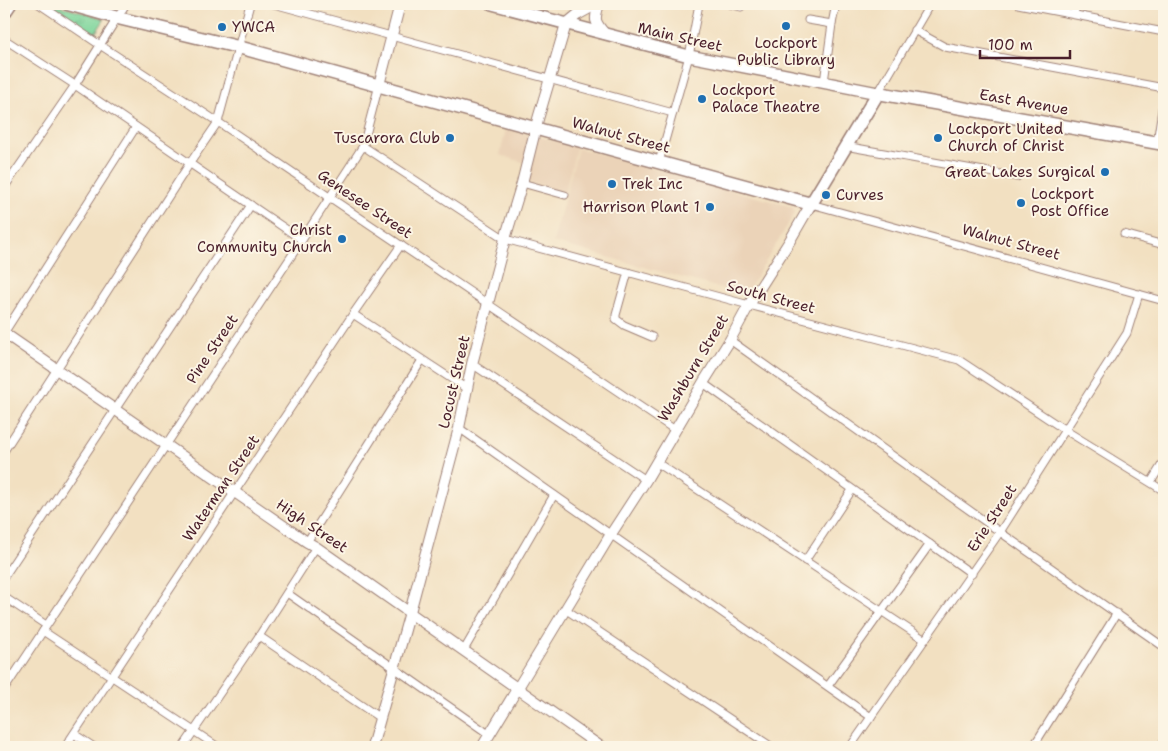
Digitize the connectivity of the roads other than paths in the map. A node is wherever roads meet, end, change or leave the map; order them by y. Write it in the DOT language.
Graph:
graph roads {
  1 [pos="10,4"];
  2 [pos="39,4"];
  3 [pos="68,4"];
  4 [pos="126,4"];
  5 [pos="250,4"];
  6 [pos="274,4"];
  7 [pos="400,4"];
  8 [pos="492,4"];
  9 [pos="516,4"];
  10 [pos="598,4"];
  11 [pos="699,4"];
  12 [pos="729,4"];
  13 [pos="836,4"];
  14 [pos="930,4"];
  15 [pos="1018,4"];
  16 [pos="1078,4"];
  17 [pos="741,7"];
  18 [pos="4,13"];
  19 [pos="1074,14"];
  20 [pos="118,18"];
  21 [pos="808,20"];
  22 [pos="568,22"];
  23 [pos="832,24"];
  24 [pos="914,30"];
  25 [pos="602,31"];
  26 [pos="1164,32"];
  27 [pos="392,36"];
  28 [pos="4,39"];
  29 [pos="100,45"];
  30 [pos="238,47"];
  31 [pos="690,53"];
  32 [pos="549,79"];
  33 [pos="824,80"];
  34 [pos="75,85"];
  35 [pos="379,85"];
  36 [pos="1164,88"];
  37 [pos="878,93"];
  38 [pos="1164,97"];
  39 [pos="673,113"];
  40 [pos="218,122"];
  41 [pos="136,127"];
  42 [pos="536,129"];
  43 [pos="1161,143"];
  44 [pos="363,146"];
  45 [pos="845,146"];
  46 [pos="659,162"];
  47 [pos="190,163"];
  48 [pos="1017,177"];
  49 [pos="522,183"];
  50 [pos="4,188"];
  51 [pos="565,195"];
  52 [pos="330,198"];
  53 [pos="811,204"];
  54 [pos="252,205"];
  55 [pos="1124,234"];
  56 [pos="505,239"];
  57 [pos="302,240"];
  58 [pos="1164,244"];
  59 [pos="401,245"];
  60 [pos="628,272"];
  61 [pos="1139,294"];
  62 [pos="1164,301"];
  63 [pos="489,304"];
  64 [pos="749,306"];
  65 [pos="353,314"];
  66 [pos="5,336"];
  67 [pos="652,337"];
  68 [pos="730,340"];
  69 [pos="422,360"];
  70 [pos="472,364"];
  71 [pos="57,370"];
  72 [pos="703,384"];
  73 [pos="466,389"];
  74 [pos="115,409"];
  75 [pos="459,428"];
  76 [pos="675,430"];
  77 [pos="1065,430"];
  78 [pos="165,445"];
  79 [pos="4,451"];
  80 [pos="1164,461"];
  81 [pos="656,462"];
  82 [pos="646,480"];
  83 [pos="1151,482"];
  84 [pos="852,490"];
  85 [pos="235,491"];
  86 [pos="1164,491"];
  87 [pos="554,495"];
  88 [pos="1000,532"];
  89 [pos="611,534"];
  90 [pos="930,544"];
  91 [pos="312,545"];
  92 [pos="805,561"];
  93 [pos="972,574"];
  94 [pos="4,577"];
  95 [pos="287,593"];
  96 [pos="4,597"];
  97 [pos="566,609"];
  98 [pos="883,611"];
  99 [pos="410,612"];
  100 [pos="1117,613"];
  101 [pos="45,628"];
  102 [pos="259,636"];
  103 [pos="925,640"];
  104 [pos="1164,647"];
  105 [pos="464,650"];
  106 [pos="394,668"];
  107 [pos="112,676"];
  108 [pos="828,686"];
  109 [pos="518,688"];
  110 [pos="4,690"];
  111 [pos="871,717"];
  112 [pos="380,718"];
  113 [pos="194,731"];
  114 [pos="74,734"];
  115 [pos="490,735"];
  116 [pos="1164,742"];
  117 [pos="65,747"];
  118 [pos="94,747"];
  119 [pos="183,747"];
  120 [pos="218,747"];
  121 [pos="372,747"];
  122 [pos="482,747"];
  123 [pos="601,747"];
  124 [pos="772,747"];
  125 [pos="850,747"];
  126 [pos="1033,747"];
  127 [pos="1161,747"];
  1 -- 18 [label="highway"];
  2 -- 29 [label="street, Genesee Street"];
  3 -- 20 [label="highway, Walnut Street"];
  4 -- 20 [label="street"];
  5 -- 30 [label="street"];
  6 -- 27 [label="street"];
  7 -- 27 [label="street, Pine Street"];
  8 -- 22 [label="main road, Main Street"];
  9 -- 22 [label="main road, Main Street"];
  10 -- 22 [label="street"];
  10 -- 25 [label="street"];
  11 -- 31 [label="street"];
  12 -- 17 [label="street"];
  13 -- 23 [label="street"];
  14 -- 24 [label="street, Washburn Street"];
  15 -- 19 [label="street"];
  16 -- 19 [label="street"];
  19 -- 26 [label="street"];
  20 -- 29 [label="street"];
  20 -- 30 [label="highway, Walnut Street"];
  21 -- 23 [label="street"];
  22 -- 25 [label="main road, Main Street"];
  22 -- 32 [label="street, Locust Street"];
  23 -- 33 [label="street"];
  24 -- 36 [label="street"];
  24 -- 37 [label="street, Washburn Street"];
  25 -- 31 [label="main road, Main Street"];
  27 -- 32 [label="street"];
  27 -- 35 [label="street, Pine Street"];
  28 -- 34 [label="street"];
  29 -- 34 [label="street"];
  29 -- 40 [label="street, Genesee Street"];
  30 -- 35 [label="highway, Walnut Street"];
  30 -- 40 [label="street"];
  31 -- 33 [label="main road, Main Street"];
  31 -- 39 [label="street"];
  32 -- 39 [label="street"];
  32 -- 42 [label="street, Locust Street"];
  33 -- 37 [label="main road, Main Street"];
  34 -- 41 [label="street"];
  34 -- 50 [label="street"];
  35 -- 42 [label="highway, Walnut Street"];
  35 -- 44 [label="street, Pine Street"];
  37 -- 43 [label="highway, East Avenue"];
  37 -- 45 [label="highway, Washburn Street"];
  38 -- 43 [label="street"];
  39 -- 46 [label="street"];
  40 -- 47 [label="street"];
  40 -- 52 [label="street, Genesee Street"];
  41 -- 47 [label="street"];
  41 -- 66 [label="street"];
  42 -- 46 [label="highway, Walnut Street"];
  42 -- 49 [label="street, Locust Street"];
  44 -- 52 [label="street, Pine Street"];
  44 -- 56 [label="street, South Street"];
  45 -- 48 [label="street"];
  45 -- 53 [label="highway, Washburn Street"];
  46 -- 53 [label="highway, Walnut Street"];
  47 -- 54 [label="street"];
  47 -- 71 [label="street"];
  49 -- 51 [label="street"];
  49 -- 56 [label="street, Locust Street"];
  52 -- 57 [label="street, Pine Street"];
  52 -- 59 [label="street, Genesee Street"];
  53 -- 61 [label="street, Walnut Street"];
  53 -- 64 [label="street, Washburn Street"];
  54 -- 57 [label="street"];
  54 -- 74 [label="street"];
  55 -- 58 [label="street"];
  56 -- 60 [label="street, South Street"];
  56 -- 63 [label="street, Locust Street"];
  57 -- 78 [label="street, Pine Street"];
  59 -- 63 [label="street, Genesee Street"];
  59 -- 65 [label="street, Waterman Street"];
  60 -- 64 [label="street, South Street"];
  60 -- 67 [label="street"];
  61 -- 62 [label="street, Walnut Street"];
  61 -- 77 [label="street, Erie Street"];
  63 -- 70 [label="street, Locust Street"];
  63 -- 76 [label="street, Genesee Street"];
  64 -- 68 [label="street, Washburn Street"];
  64 -- 77 [label="street, South Street"];
  65 -- 69 [label="street"];
  65 -- 85 [label="street, Waterman Street"];
  66 -- 71 [label="street, High Street"];
  68 -- 72 [label="street, Washburn Street"];
  68 -- 88 [label="street"];
  69 -- 73 [label="street"];
  69 -- 91 [label="street"];
  70 -- 73 [label="street, Locust Street"];
  70 -- 82 [label="street"];
  71 -- 74 [label="street, High Street"];
  71 -- 79 [label="street"];
  72 -- 76 [label="street, Washburn Street"];
  72 -- 84 [label="street"];
  73 -- 75 [label="street, Locust Street"];
  74 -- 78 [label="street, High Street"];
  74 -- 94 [label="street"];
  75 -- 87 [label="street"];
  75 -- 99 [label="street, Locust Street"];
  76 -- 81 [label="street, Washburn Street"];
  77 -- 83 [label="street, South Street"];
  77 -- 88 [label="street, Erie Street"];
  78 -- 85 [label="street, High Street"];
  78 -- 101 [label="street, Pine Street"];
  80 -- 83 [label="street"];
  81 -- 82 [label="street, Washburn Street"];
  81 -- 92 [label="street"];
  82 -- 89 [label="street, Washburn Street"];
  83 -- 86 [label="street, South Street"];
  84 -- 90 [label="street"];
  84 -- 92 [label="street"];
  85 -- 91 [label="street, High Street"];
  85 -- 107 [label="street, Waterman Street"];
  87 -- 89 [label="street"];
  87 -- 105 [label="street"];
  88 -- 93 [label="street, Erie Street"];
  88 -- 100 [label="street"];
  89 -- 97 [label="street, Washburn Street"];
  89 -- 108 [label="street"];
  90 -- 93 [label="street"];
  90 -- 98 [label="street"];
  91 -- 95 [label="street"];
  91 -- 99 [label="street, High Street"];
  92 -- 98 [label="street"];
  93 -- 103 [label="street, Erie Street"];
  95 -- 102 [label="street"];
  95 -- 106 [label="street"];
  96 -- 101 [label="street"];
  97 -- 109 [label="street, Washburn Street"];
  97 -- 124 [label="street"];
  98 -- 103 [label="street"];
  98 -- 108 [label="street"];
  99 -- 105 [label="street, High Street"];
  99 -- 106 [label="street, Locust Street"];
  100 -- 104 [label="street"];
  100 -- 126 [label="street"];
  101 -- 107 [label="street"];
  101 -- 110 [label="street, Pine Street"];
  102 -- 112 [label="street"];
  102 -- 113 [label="street"];
  103 -- 111 [label="street, Erie Street"];
  105 -- 109 [label="street, High Street"];
  106 -- 112 [label="street, Locust Street"];
  106 -- 115 [label="street"];
  107 -- 113 [label="street"];
  107 -- 114 [label="street, Waterman Street"];
  108 -- 111 [label="street"];
  109 -- 115 [label="street, Washburn Street"];
  109 -- 123 [label="street, High Street"];
  111 -- 125 [label="street, Erie Street"];
  112 -- 121 [label="street, Locust Street"];
  113 -- 119 [label="street"];
  113 -- 120 [label="street"];
  114 -- 117 [label="street, Waterman Street"];
  114 -- 118 [label="street"];
  115 -- 122 [label="street, Washburn Street"];
  116 -- 127 [label="street"];
}
